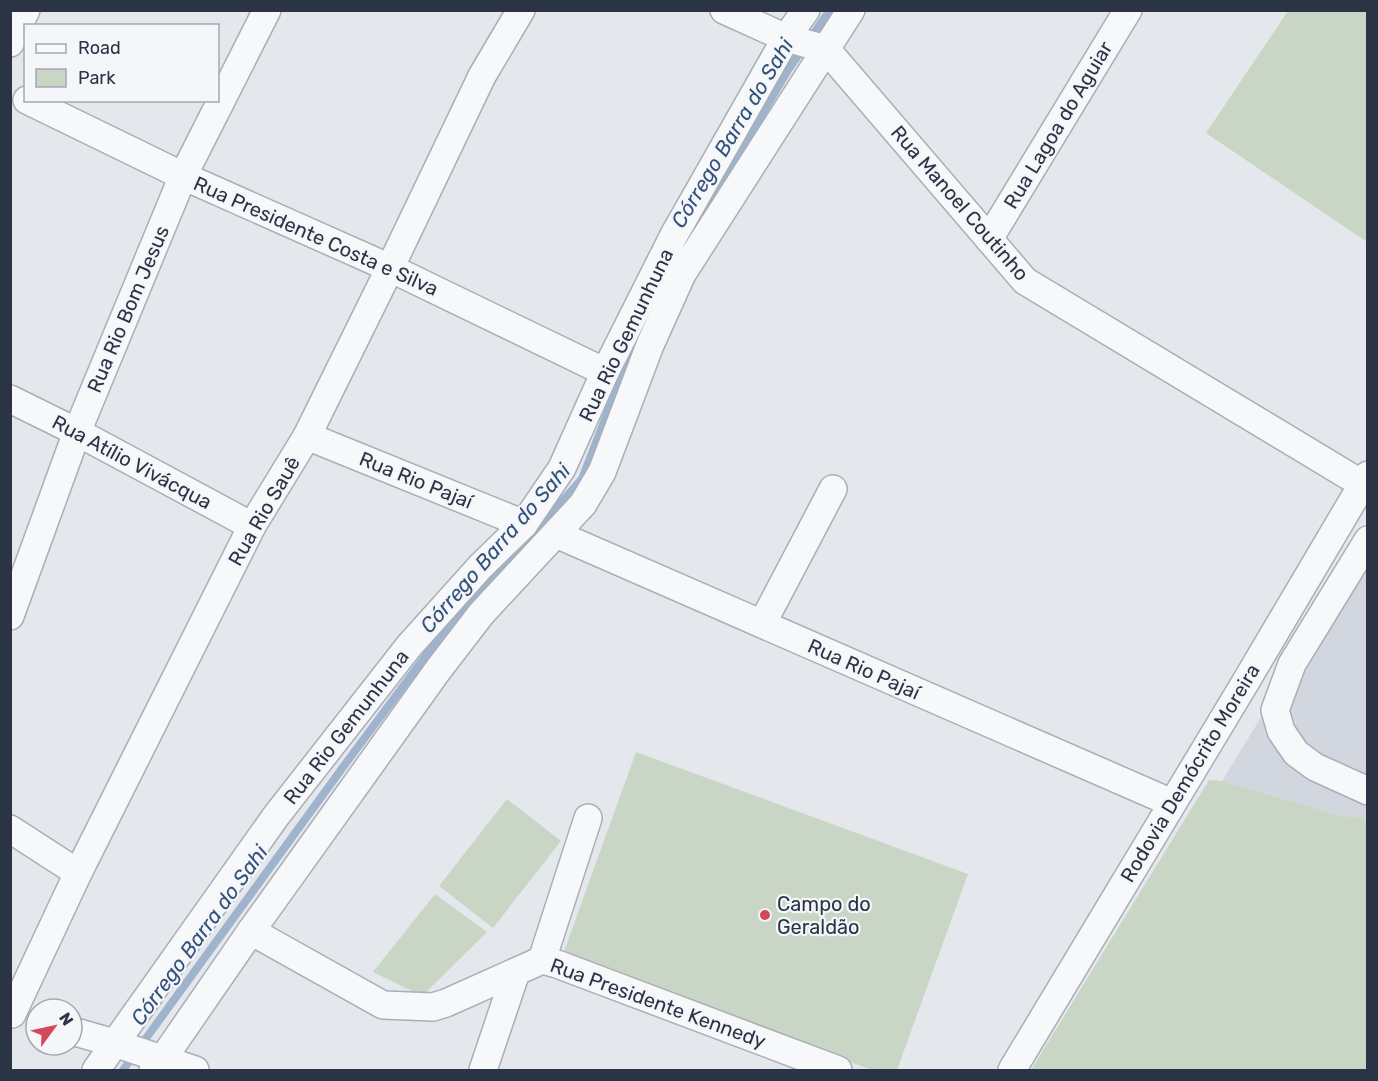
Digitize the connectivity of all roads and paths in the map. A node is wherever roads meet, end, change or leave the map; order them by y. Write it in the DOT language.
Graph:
graph roads {
  1 [pos="26,10"];
  2 [pos="267,10"];
  3 [pos="521,10"];
  4 [pos="724,10"];
  5 [pos="806,10"];
  6 [pos="851,10"];
  7 [pos="1128,10"];
  8 [pos="786,38"];
  9 [pos="10,43"];
  10 [pos="826,49"];
  11 [pos="10,92"];
  12 [pos="24,99"];
  13 [pos="30,102"];
  14 [pos="183,176"];
  15 [pos="989,239"];
  16 [pos="390,268"];
  17 [pos="605,372"];
  18 [pos="10,399"];
  19 [pos="77,432"];
  20 [pos="307,436"];
  21 [pos="1365,479"];
  22 [pos="833,489"];
  23 [pos="524,524"];
  24 [pos="252,526"];
  25 [pos="556,534"];
  26 [pos="1368,540"];
  27 [pos="10,616"];
  28 [pos="762,624"];
  29 [pos="1368,791"];
  30 [pos="1172,803"];
  31 [pos="588,819"];
  32 [pos="10,829"];
  33 [pos="78,873"];
  34 [pos="251,931"];
  35 [pos="542,960"];
  36 [pos="516,972"];
  37 [pos="20,1016"];
  38 [pos="84,1034"];
  39 [pos="114,1043"];
  40 [pos="157,1065"];
  41 [pos="96,1071"];
  42 [pos="195,1071"];
  43 [pos="483,1071"];
  44 [pos="838,1071"];
  45 [pos="1012,1071"];
  1 -- 9 [label="street"];
  2 -- 14 [label="street, Rua Rio Bom Jesus"];
  3 -- 16 [label="street, Rua Rio Sauê"];
  4 -- 8 [label="street"];
  5 -- 8 [label="street, Rua Rio Gemunhuna"];
  6 -- 10 [label="street, Rua Rio Gemunhuna"];
  7 -- 15 [label="street, Rua Lagoa do Aguiar"];
  8 -- 10 [label="street"];
  8 -- 17 [label="street, Rua Rio Gemunhuna"];
  10 -- 15 [label="street, Rua Manoel Coutinho"];
  10 -- 25 [label="street, Rua Rio Gemunhuna"];
  11 -- 12 [label="street, Rua Presidente Costa e Silva"];
  13 -- 14 [label="street, Rua Presidente Costa e Silva"];
  14 -- 16 [label="street, Rua Presidente Costa e Silva"];
  14 -- 19 [label="street, Rua Rio Bom Jesus"];
  15 -- 21 [label="street, Rua Manoel Coutinho"];
  16 -- 17 [label="street, Rua Presidente Costa e Silva"];
  16 -- 20 [label="street, Rua Rio Sauê"];
  17 -- 23 [label="street, Rua Rio Gemunhuna"];
  18 -- 19 [label="street, Rua Atílio Vivácqua"];
  19 -- 24 [label="street, Rua Atílio Vivácqua"];
  19 -- 27 [label="street, Rua Rio Bom Jesus"];
  20 -- 23 [label="street, Rua Rio Pajaí"];
  20 -- 24 [label="street, Rua Rio Sauê"];
  21 -- 30 [label="street, Rodovia Demócrito Moreira"];
  22 -- 28 [label="street"];
  23 -- 39 [label="street, Rua Rio Gemunhuna"];
  24 -- 33 [label="street, Rua Rio Sauê"];
  25 -- 28 [label="street, Rua Rio Pajaí"];
  25 -- 34 [label="street, Rua Rio Gemunhuna"];
  26 -- 29 [label="street"];
  28 -- 30 [label="street, Rua Rio Pajaí"];
  30 -- 45 [label="street, Rodovia Demócrito Moreira"];
  31 -- 35 [label="street"];
  32 -- 33 [label="street"];
  33 -- 37 [label="street, Rua Rio Sauê"];
  34 -- 36 [label="street, Rua Presidente Kennedy"];
  34 -- 40 [label="street, Rua Rio Gemunhuna"];
  35 -- 36 [label="street, Rua Presidente Kennedy"];
  35 -- 44 [label="street, Rua Presidente Kennedy"];
  36 -- 43 [label="street"];
  38 -- 39 [label="street"];
  39 -- 40 [label="street"];
  39 -- 41 [label="street, Rua Rio Gemunhuna"];
  40 -- 42 [label="street"];
}
